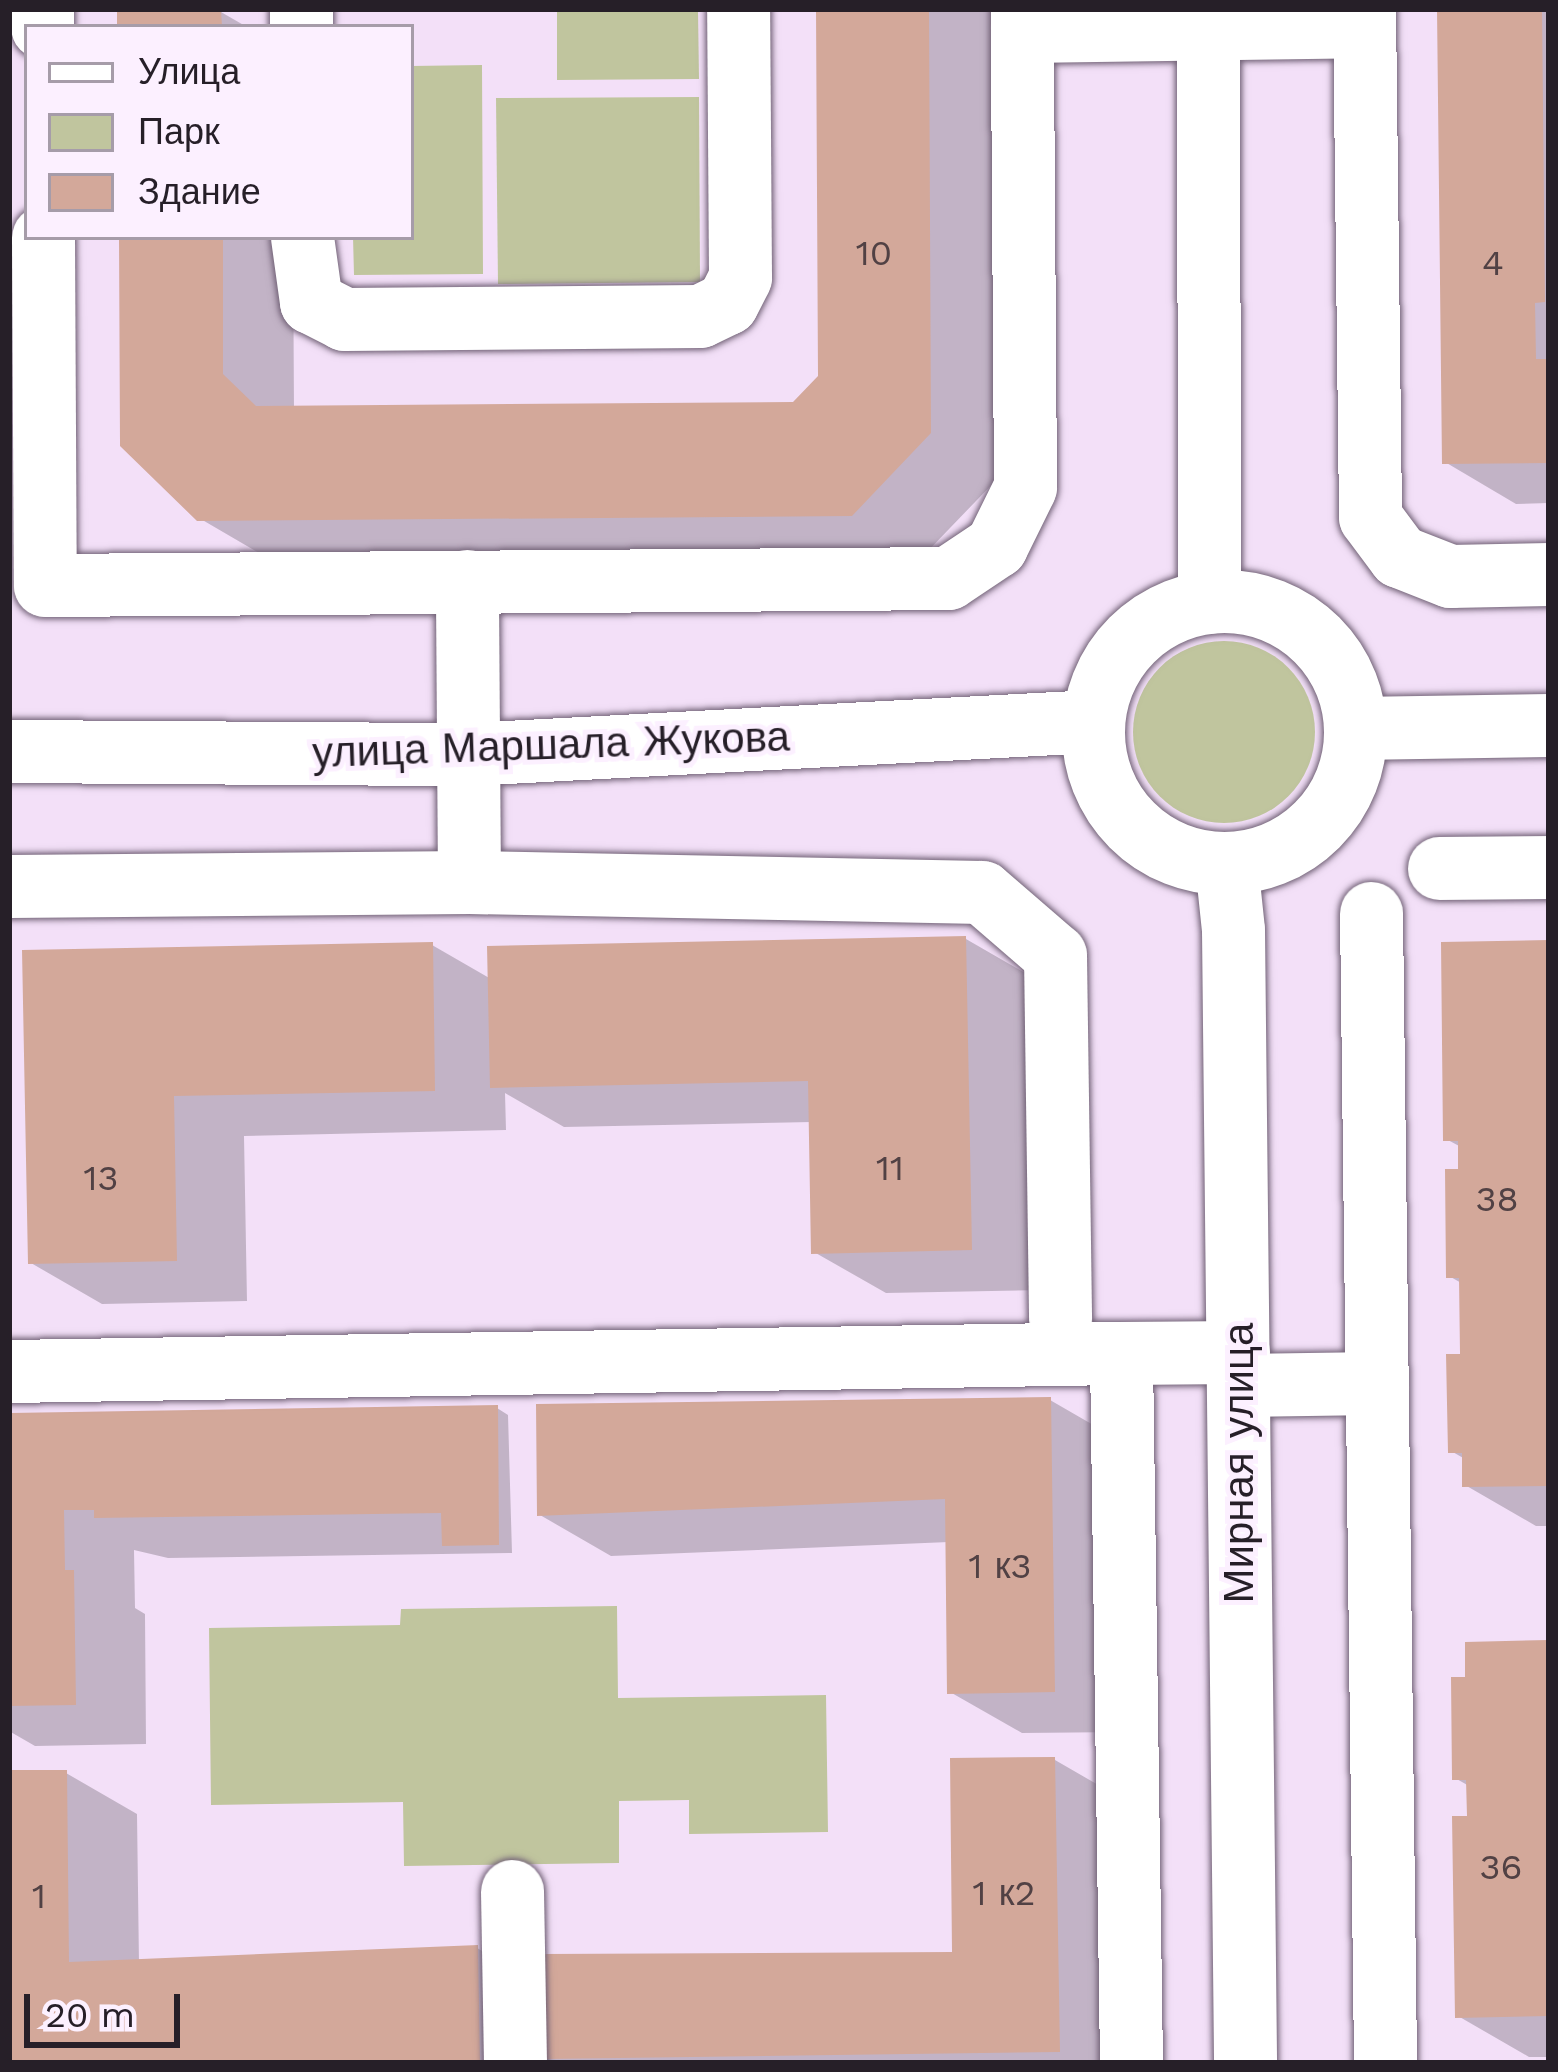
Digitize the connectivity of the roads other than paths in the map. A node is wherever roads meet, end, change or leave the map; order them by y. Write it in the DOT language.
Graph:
graph roads {
  1 [pos="738,9"];
  2 [pos="1364,18"];
  3 [pos="1209,19"];
  4 [pos="1022,20"];
  5 [pos="43,240"];
  6 [pos="302,240"];
  7 [pos="1549,574"];
  8 [pos="467,581"];
  9 [pos="27,585"];
  10 [pos="1209,602"];
  11 [pos="1093,722"];
  12 [pos="1549,725"];
  13 [pos="1355,728"];
  14 [pos="9,751"];
  15 [pos="468,754"];
  16 [pos="1226,863"];
  17 [pos="1549,867"];
  18 [pos="1439,868"];
  19 [pos="469,883"];
  20 [pos="9,886"];
  21 [pos="1371,913"];
  22 [pos="1060,1319"];
  23 [pos="1121,1353"];
  24 [pos="1238,1368"];
  25 [pos="9,1370"];
  26 [pos="1376,1383"];
  27 [pos="512,1891"];
  28 [pos="514,2063"];
  29 [pos="1131,2063"];
  30 [pos="1245,2063"];
  31 [pos="1385,2063"];
  1 -- 6 [label="street"];
  2 -- 3 [label="street"];
  2 -- 7 [label="street"];
  3 -- 4 [label="street"];
  3 -- 10 [label="street"];
  4 -- 8 [label="street"];
  5 -- 9 [label="street"];
  8 -- 9 [label="street"];
  8 -- 15 [label="street"];
  10 -- 11 [label="street"];
  10 -- 13 [label="street"];
  11 -- 15 [label="street, улица Маршала Жукова"];
  11 -- 16 [label="street"];
  12 -- 13 [label="street"];
  13 -- 16 [label="street"];
  14 -- 15 [label="street, улица Маршала Жукова"];
  15 -- 19 [label="street"];
  16 -- 24 [label="street, Мирная улица"];
  17 -- 18 [label="street"];
  19 -- 20 [label="street"];
  19 -- 22 [label="street"];
  21 -- 26 [label="street"];
  23 -- 24 [label="street"];
  23 -- 25 [label="street"];
  23 -- 29 [label="street"];
  24 -- 26 [label="street"];
  24 -- 30 [label="street, Мирная улица"];
  26 -- 31 [label="street"];
  27 -- 28 [label="street"];
}
